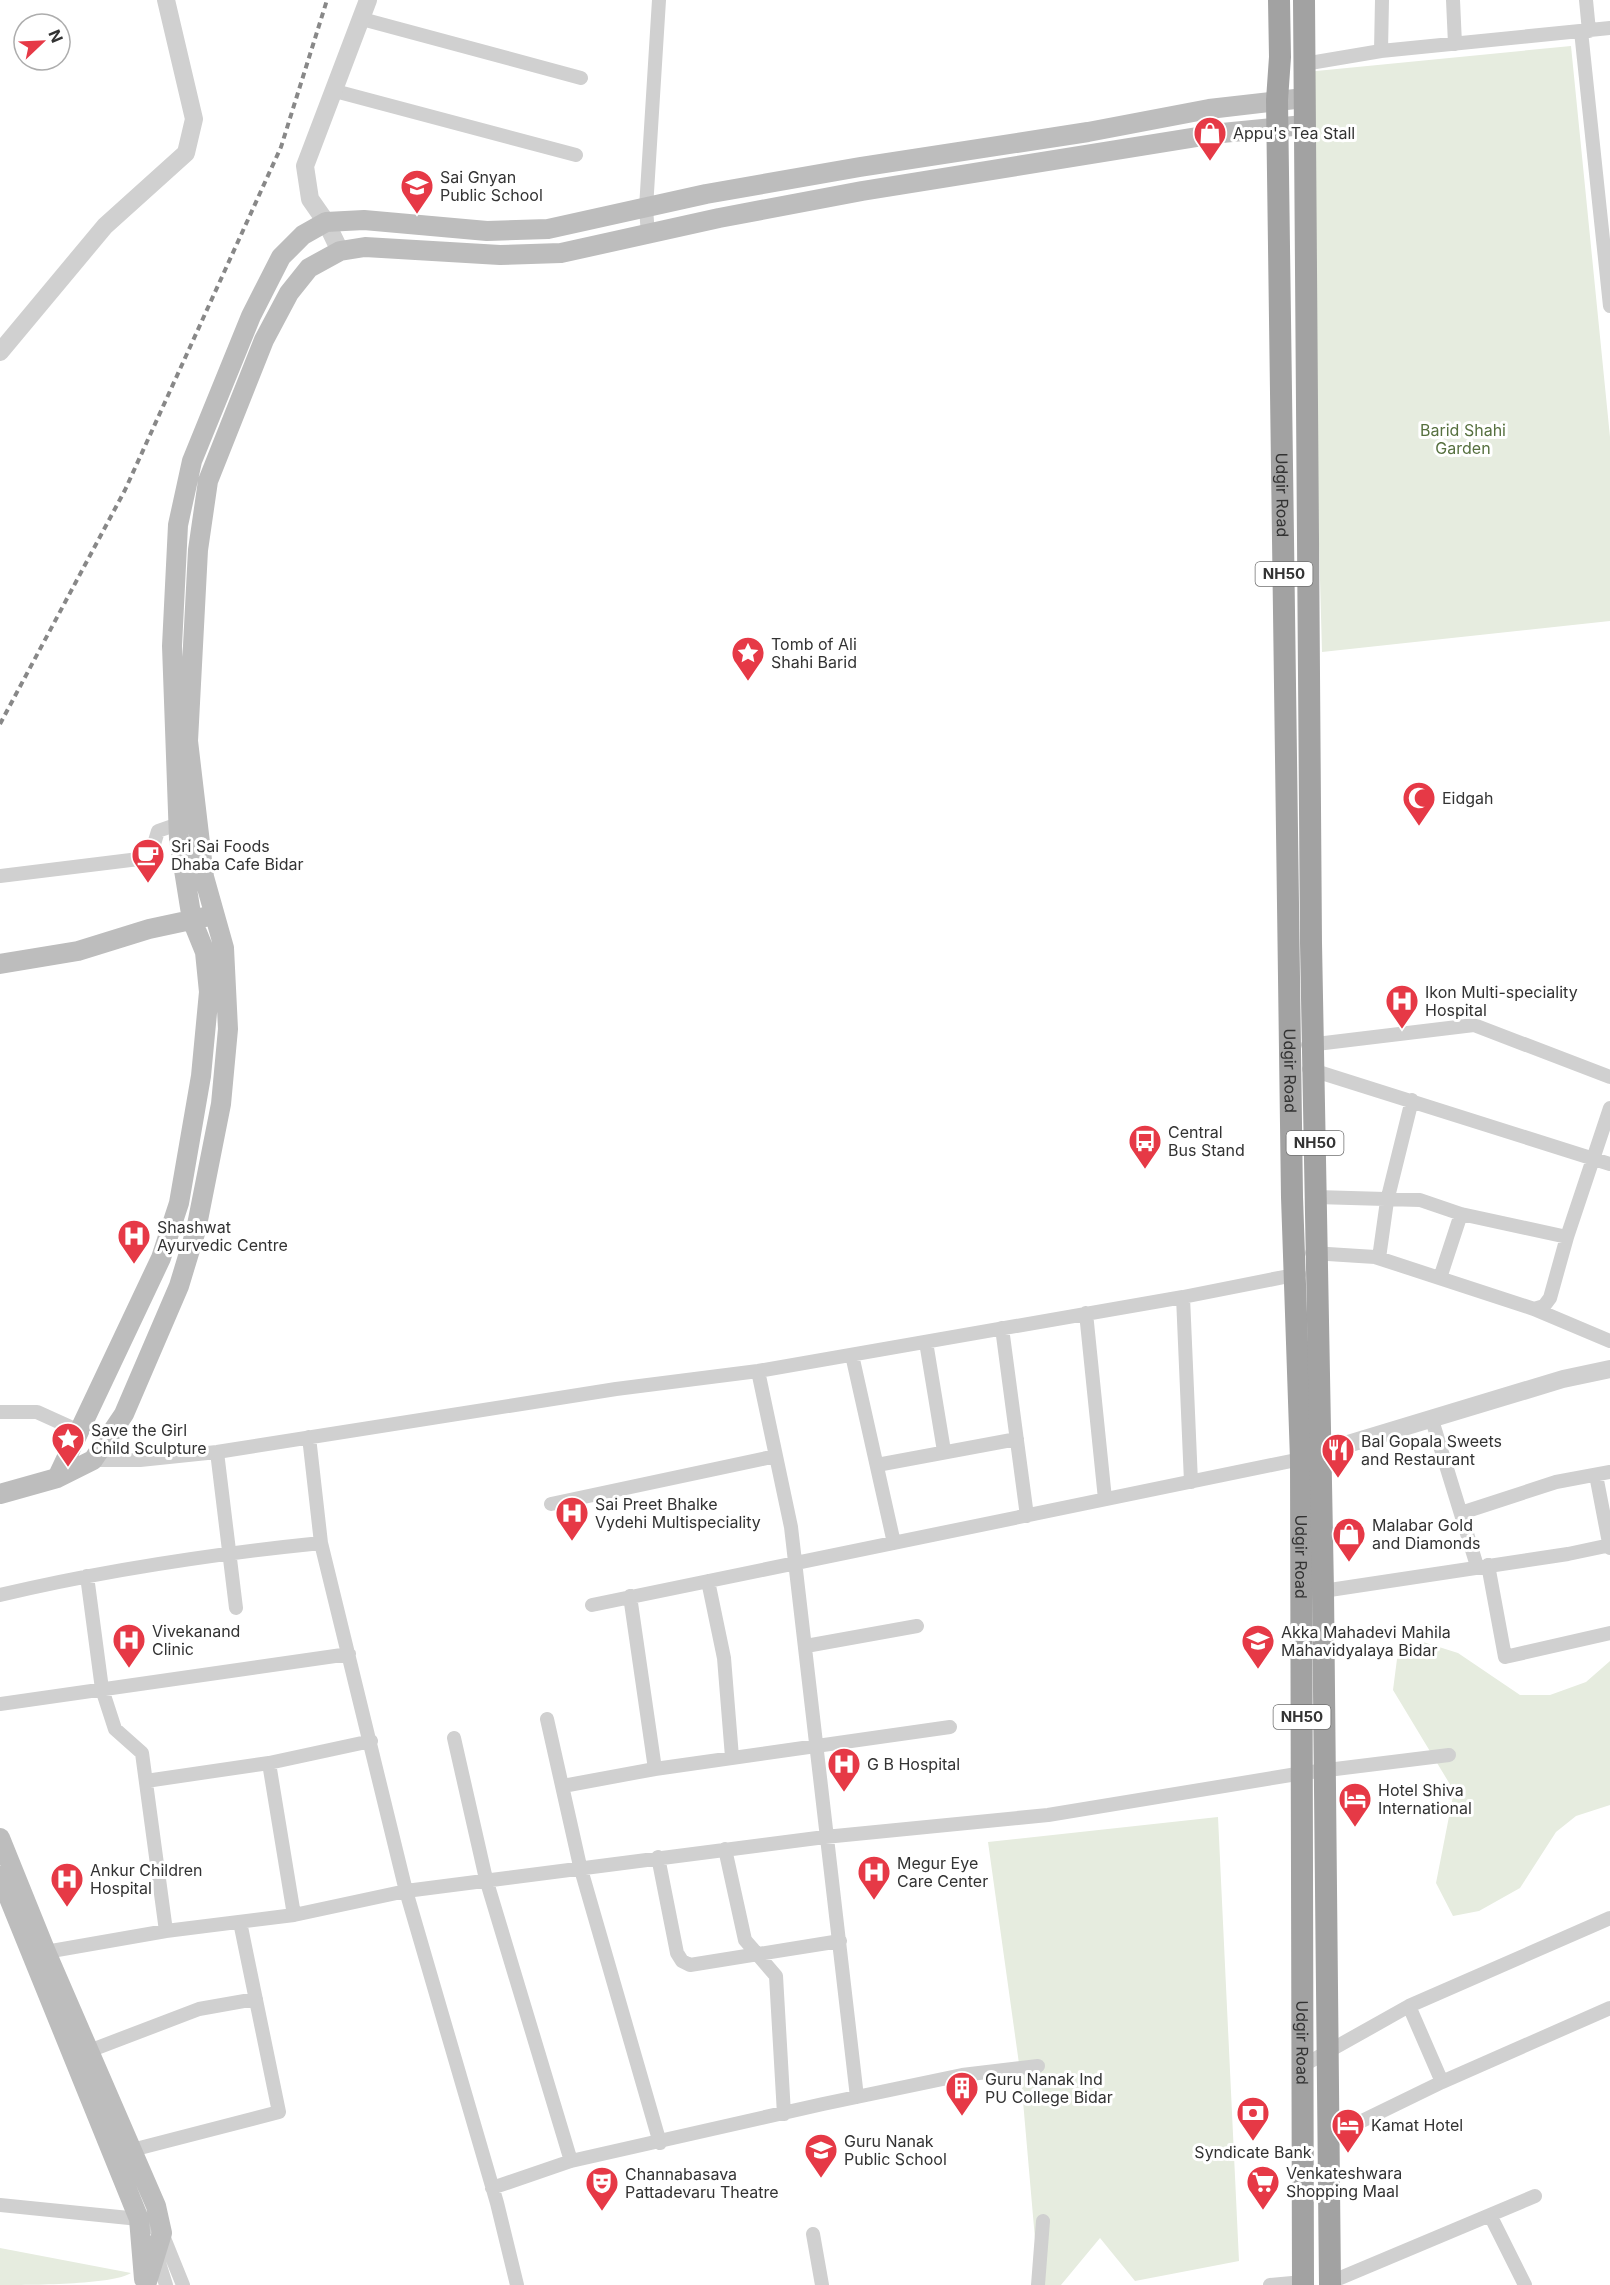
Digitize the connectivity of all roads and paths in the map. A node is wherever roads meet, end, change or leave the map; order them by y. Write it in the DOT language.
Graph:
graph roads {
  1 [pos="166,0"];
  2 [pos="368,0"];
  3 [pos="659,0"];
  4 [pos="1304,0"];
  5 [pos="1382,0"];
  6 [pos="1453,0"];
  7 [pos="1586,0"];
  8 [pos="1278,1"];
  9 [pos="363,19"];
  10 [pos="1610,28"];
  11 [pos="1585,31"];
  12 [pos="1455,44"];
  13 [pos="1381,51"];
  14 [pos="1304,64"];
  15 [pos="581,78"];
  16 [pos="335,91"];
  17 [pos="1304,98"];
  18 [pos="1277,100"];
  19 [pos="1278,125"];
  20 [pos="1304,125"];
  21 [pos="576,154"];
  22 [pos="646,208"];
  23 [pos="326,222"];
  24 [pos="648,235"];
  25 [pos="340,251"];
  26 [pos="1610,300"];
  27 [pos="0,352"];
  28 [pos="178,824"];
  29 [pos="0,876"];
  30 [pos="215,915"];
  31 [pos="192,920"];
  32 [pos="0,964"];
  33 [pos="1313,1045"];
  34 [pos="1291,1056"];
  35 [pos="1313,1070"];
  36 [pos="1610,1077"];
  37 [pos="1412,1100"];
  38 [pos="1610,1108"];
  39 [pos="1594,1158"];
  40 [pos="1610,1164"];
  41 [pos="1316,1197"];
  42 [pos="1387,1201"];
  43 [pos="1461,1214"];
  44 [pos="1567,1238"];
  45 [pos="1379,1258"];
  46 [pos="1306,1263"];
  47 [pos="1440,1278"];
  48 [pos="1183,1298"];
  49 [pos="1534,1310"];
  50 [pos="1086,1313"];
  51 [pos="1002,1328"];
  52 [pos="1610,1341"];
  53 [pos="926,1342"];
  54 [pos="852,1355"];
  55 [pos="1610,1369"];
  56 [pos="758,1371"];
  57 [pos="0,1412"];
  58 [pos="1432,1420"];
  59 [pos="79,1431"];
  60 [pos="309,1437"];
  61 [pos="1017,1439"];
  62 [pos="944,1451"];
  63 [pos="217,1452"];
  64 [pos="1311,1455"];
  65 [pos="776,1456"];
  66 [pos="93,1460"];
  67 [pos="877,1466"];
  68 [pos="1603,1473"];
  69 [pos="57,1478"];
  70 [pos="1191,1482"];
  71 [pos="0,1494"];
  72 [pos="1105,1499"];
  73 [pos="551,1504"];
  74 [pos="1461,1513"];
  75 [pos="1028,1516"];
  76 [pos="321,1543"];
  77 [pos="894,1543"];
  78 [pos="1610,1546"];
  79 [pos="229,1552"];
  80 [pos="795,1563"];
  81 [pos="1483,1565"];
  82 [pos="87,1576"];
  83 [pos="708,1581"];
  84 [pos="1323,1591"];
  85 [pos="0,1595"];
  86 [pos="630,1596"];
  87 [pos="592,1605"];
  88 [pos="236,1608"];
  89 [pos="916,1626"];
  90 [pos="1610,1633"];
  91 [pos="806,1646"];
  92 [pos="349,1654"];
  93 [pos="102,1689"];
  94 [pos="0,1704"];
  95 [pos="547,1719"];
  96 [pos="950,1726"];
  97 [pos="454,1738"];
  98 [pos="371,1741"];
  99 [pos="818,1745"];
  100 [pos="1449,1755"];
  101 [pos="732,1757"];
  102 [pos="268,1763"];
  103 [pos="655,1768"];
  104 [pos="1326,1770"];
  105 [pos="1303,1773"];
  106 [pos="146,1782"];
  107 [pos="563,1785"];
  108 [pos="825,1837"];
  109 [pos="0,1838"];
  110 [pos="725,1849"];
  111 [pos="658,1857"];
  112 [pos="580,1866"];
  113 [pos="486,1880"];
  114 [pos="1,1884"];
  115 [pos="406,1891"];
  116 [pos="294,1915"];
  117 [pos="1610,1918"];
  118 [pos="240,1922"];
  119 [pos="166,1931"];
  120 [pos="840,1941"];
  121 [pos="39,1953"];
  122 [pos="756,1953"];
  123 [pos="256,1999"];
  124 [pos="1409,2006"];
  125 [pos="1610,2008"];
  126 [pos="89,2051"];
  127 [pos="1327,2054"];
  128 [pos="1304,2065"];
  129 [pos="1038,2066"];
  130 [pos="1442,2082"];
  131 [pos="857,2097"];
  132 [pos="784,2114"];
  133 [pos="1328,2138"];
  134 [pos="660,2143"];
  135 [pos="132,2150"];
  136 [pos="571,2161"];
  137 [pos="492,2188"];
  138 [pos="1535,2196"];
  139 [pos="0,2205"];
  140 [pos="1490,2215"];
  141 [pos="139,2219"];
  142 [pos="1043,2221"];
  143 [pos="162,2233"];
  144 [pos="813,2234"];
  145 [pos="148,2247"];
  146 [pos="1318,2284"];
  147 [pos="145,2285"];
  148 [pos="166,2285"];
  149 [pos="183,2285"];
  150 [pos="517,2285"];
  151 [pos="822,2285"];
  152 [pos="1038,2285"];
  153 [pos="1270,2285"];
  154 [pos="1525,2285"];
  1 -- 27 [label="street"];
  2 -- 9 [label="street"];
  3 -- 22 [label="street"];
  4 -- 14 [label="highway, Udgir Road / NH50"];
  5 -- 13 [label="street"];
  6 -- 12 [label="street"];
  7 -- 11 [label="street"];
  8 -- 18 [label="highway, Udgir Road / NH50"];
  9 -- 15 [label="street"];
  9 -- 16 [label="street"];
  10 -- 11 [label="street"];
  11 -- 12 [label="street"];
  11 -- 26 [label="street"];
  12 -- 13 [label="street"];
  13 -- 14 [label="street"];
  14 -- 17 [label="highway, Udgir Road / NH50"];
  16 -- 21 [label="street"];
  16 -- 23 [label="street"];
  17 -- 18 [label="main road"];
  17 -- 20 [label="highway, Udgir Road / NH50"];
  18 -- 19 [label="highway, Udgir Road / NH50"];
  18 -- 22 [label="main road"];
  19 -- 20 [label="main road"];
  19 -- 24 [label="main road"];
  19 -- 34 [label="highway, Udgir Road / NH50"];
  20 -- 33 [label="highway, Udgir Road / NH50"];
  22 -- 23 [label="main road"];
  22 -- 24 [label="street"];
  23 -- 25 [label="street"];
  23 -- 28 [label="main road"];
  24 -- 25 [label="main road"];
  25 -- 30 [label="main road"];
  28 -- 29 [label="street"];
  28 -- 31 [label="main road"];
  30 -- 31 [label="main road"];
  30 -- 66 [label="main road"];
  31 -- 32 [label="main road"];
  31 -- 59 [label="main road"];
  33 -- 34 [label="street"];
  33 -- 35 [label="highway, Udgir Road / NH50"];
  33 -- 36 [label="street"];
  34 -- 35 [label="street"];
  34 -- 46 [label="highway, Udgir Road / NH50"];
  35 -- 37 [label="street"];
  35 -- 41 [label="highway, Udgir Road / NH50"];
  37 -- 39 [label="street"];
  37 -- 42 [label="street"];
  38 -- 39 [label="street"];
  39 -- 40 [label="street"];
  39 -- 44 [label="street"];
  41 -- 42 [label="street"];
  41 -- 46 [label="highway, Udgir Road / NH50"];
  42 -- 43 [label="street"];
  42 -- 45 [label="street"];
  43 -- 44 [label="street"];
  43 -- 47 [label="street"];
  44 -- 49 [label="street"];
  45 -- 46 [label="street"];
  45 -- 47 [label="street"];
  46 -- 48 [label="street"];
  46 -- 64 [label="highway, Udgir Road / NH50"];
  47 -- 49 [label="street"];
  48 -- 50 [label="street"];
  48 -- 70 [label="street"];
  49 -- 52 [label="street"];
  50 -- 51 [label="street"];
  50 -- 72 [label="street"];
  51 -- 53 [label="street"];
  51 -- 61 [label="street"];
  53 -- 54 [label="street"];
  53 -- 62 [label="street"];
  54 -- 56 [label="street"];
  54 -- 67 [label="street"];
  55 -- 58 [label="street"];
  56 -- 60 [label="street"];
  56 -- 65 [label="street"];
  57 -- 59 [label="street"];
  58 -- 64 [label="street"];
  58 -- 74 [label="street"];
  59 -- 69 [label="main road"];
  60 -- 63 [label="street"];
  60 -- 76 [label="street"];
  61 -- 62 [label="street"];
  61 -- 75 [label="street"];
  62 -- 67 [label="street"];
  63 -- 66 [label="street"];
  63 -- 79 [label="street"];
  64 -- 70 [label="street"];
  64 -- 84 [label="highway, Udgir Road / NH50"];
  64 -- 105 [label="highway, Udgir Road / NH50"];
  65 -- 73 [label="street"];
  65 -- 80 [label="street"];
  66 -- 69 [label="main road"];
  67 -- 77 [label="street"];
  68 -- 74 [label="street"];
  68 -- 78 [label="street"];
  69 -- 71 [label="main road"];
  70 -- 72 [label="street"];
  72 -- 75 [label="street"];
  74 -- 81 [label="street"];
  75 -- 77 [label="street"];
  76 -- 79 [label="street"];
  76 -- 92 [label="street"];
  77 -- 80 [label="street"];
  78 -- 81 [label="street"];
  79 -- 82 [label="street"];
  79 -- 88 [label="street"];
  80 -- 83 [label="street"];
  80 -- 91 [label="street"];
  81 -- 84 [label="street"];
  81 -- 90 [label="street"];
  82 -- 85 [label="street"];
  82 -- 93 [label="street"];
  83 -- 86 [label="street"];
  83 -- 101 [label="street"];
  84 -- 104 [label="highway, Udgir Road / NH50"];
  86 -- 87 [label="street"];
  86 -- 103 [label="street"];
  89 -- 91 [label="street"];
  91 -- 99 [label="street"];
  92 -- 93 [label="street"];
  92 -- 98 [label="street"];
  93 -- 94 [label="street"];
  93 -- 106 [label="street"];
  95 -- 107 [label="street"];
  96 -- 99 [label="street"];
  97 -- 113 [label="street"];
  98 -- 102 [label="street"];
  98 -- 115 [label="street"];
  99 -- 101 [label="street"];
  99 -- 108 [label="street"];
  100 -- 104 [label="street"];
  101 -- 103 [label="street"];
  102 -- 106 [label="street"];
  102 -- 116 [label="street"];
  103 -- 107 [label="street"];
  104 -- 105 [label="street"];
  104 -- 127 [label="highway, Udgir Road / NH50"];
  105 -- 108 [label="street"];
  105 -- 128 [label="highway, Udgir Road / NH50"];
  106 -- 119 [label="street"];
  107 -- 112 [label="street"];
  108 -- 110 [label="street"];
  108 -- 120 [label="street"];
  109 -- 121 [label="main road"];
  110 -- 111 [label="street"];
  110 -- 122 [label="street"];
  111 -- 112 [label="street"];
  111 -- 122 [label="street"];
  112 -- 113 [label="street"];
  112 -- 134 [label="street"];
  113 -- 115 [label="street"];
  113 -- 136 [label="street"];
  114 -- 121 [label="main road"];
  115 -- 116 [label="street"];
  115 -- 137 [label="street"];
  116 -- 118 [label="street"];
  117 -- 124 [label="street"];
  118 -- 119 [label="street"];
  118 -- 123 [label="street"];
  119 -- 121 [label="street"];
  120 -- 122 [label="street"];
  120 -- 131 [label="street"];
  121 -- 126 [label="main road"];
  121 -- 141 [label="main road"];
  122 -- 132 [label="street"];
  123 -- 126 [label="street"];
  123 -- 135 [label="street"];
  124 -- 127 [label="street"];
  124 -- 130 [label="street"];
  125 -- 130 [label="street"];
  126 -- 135 [label="main road"];
  127 -- 128 [label="street"];
  127 -- 133 [label="highway, Udgir Road / NH50"];
  128 -- 146 [label="highway, Udgir Road / NH50"];
  129 -- 131 [label="street"];
  130 -- 133 [label="street"];
  131 -- 132 [label="street"];
  132 -- 134 [label="street"];
  133 -- 146 [label="highway, Udgir Road / NH50"];
  134 -- 136 [label="street"];
  135 -- 143 [label="main road"];
  136 -- 137 [label="street"];
  137 -- 150 [label="street"];
  138 -- 140 [label="street"];
  139 -- 141 [label="street"];
  140 -- 146 [label="street"];
  140 -- 154 [label="street"];
  141 -- 143 [label="street"];
  141 -- 145 [label="main road"];
  142 -- 152 [label="street"];
  143 -- 145 [label="main road"];
  143 -- 149 [label="street"];
  144 -- 151 [label="street"];
  145 -- 147 [label="main road"];
  145 -- 148 [label="street"];
  146 -- 153 [label="street"];
}
